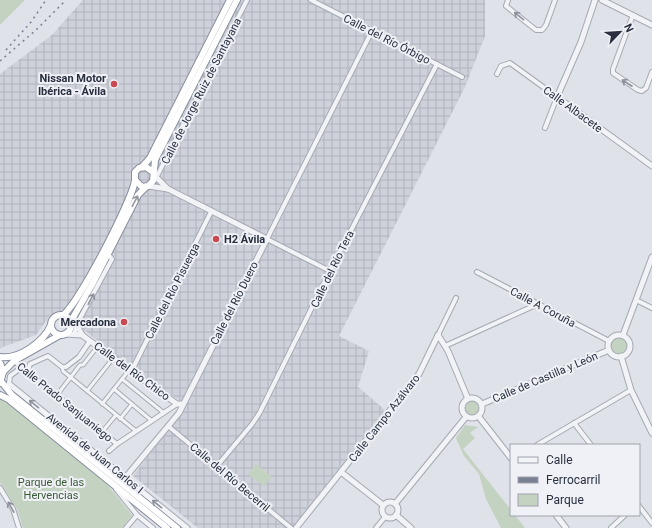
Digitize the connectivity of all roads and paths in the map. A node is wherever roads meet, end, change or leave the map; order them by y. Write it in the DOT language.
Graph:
graph roads {
  1 [pos="230,0"];
  2 [pos="237,0"];
  3 [pos="247,0"];
  4 [pos="312,0"];
  5 [pos="508,0"];
  6 [pos="555,0"];
  7 [pos="595,0"];
  8 [pos="602,0"];
  9 [pos="633,15"];
  10 [pos="652,25"];
  11 [pos="372,31"];
  12 [pos="437,64"];
  13 [pos="652,72"];
  14 [pos="497,74"];
  15 [pos="462,77"];
  16 [pos="558,97"];
  17 [pos="546,128"];
  18 [pos="652,166"];
  19 [pos="142,167"];
  20 [pos="135,180"];
  21 [pos="152,180"];
  22 [pos="168,189"];
  23 [pos="211,212"];
  24 [pos="267,239"];
  25 [pos="108,254"];
  26 [pos="652,257"];
  27 [pos="330,271"];
  28 [pos="477,272"];
  29 [pos="456,298"];
  30 [pos="636,300"];
  31 [pos="538,304"];
  32 [pos="652,308"];
  33 [pos="63,315"];
  34 [pos="71,323"];
  35 [pos="51,325"];
  36 [pos="78,327"];
  37 [pos="63,334"];
  38 [pos="74,334"];
  39 [pos="82,335"];
  40 [pos="622,335"];
  41 [pos="438,336"];
  42 [pos="90,341"];
  43 [pos="609,341"];
  44 [pos="98,346"];
  45 [pos="445,346"];
  46 [pos="609,350"];
  47 [pos="621,356"];
  48 [pos="0,357"];
  49 [pos="114,358"];
  50 [pos="14,361"];
  51 [pos="0,363"];
  52 [pos="22,367"];
  53 [pos="62,367"];
  54 [pos="131,369"];
  55 [pos="28,371"];
  56 [pos="70,377"];
  57 [pos="2,379"];
  58 [pos="122,379"];
  59 [pos="10,384"];
  60 [pos="114,389"];
  61 [pos="631,390"];
  62 [pos="87,391"];
  63 [pos="0,395"];
  64 [pos="57,395"];
  65 [pos="468,399"];
  66 [pos="102,404"];
  67 [pos="132,404"];
  68 [pos="180,404"];
  69 [pos="482,404"];
  70 [pos="164,413"];
  71 [pos="116,415"];
  72 [pos="479,416"];
  73 [pos="466,417"];
  74 [pos="120,419"];
  75 [pos="152,421"];
  76 [pos="574,423"];
  77 [pos="168,426"];
  78 [pos="136,431"];
  79 [pos="102,432"];
  80 [pos="652,433"];
  81 [pos="117,444"];
  82 [pos="540,444"];
  83 [pos="590,444"];
  84 [pos="109,451"];
  85 [pos="510,457"];
  86 [pos="217,466"];
  87 [pos="341,472"];
  88 [pos="125,478"];
  89 [pos="111,482"];
  90 [pos="0,488"];
  91 [pos="395,504"];
  92 [pos="383,505"];
  93 [pos="640,507"];
  94 [pos="137,515"];
  95 [pos="396,515"];
  96 [pos="557,516"];
  97 [pos="624,516"];
  98 [pos="385,517"];
  99 [pos="652,523"];
  100 [pos="19,528"];
  101 [pos="126,528"];
  102 [pos="153,528"];
  103 [pos="167,528"];
  104 [pos="177,528"];
  105 [pos="188,528"];
  106 [pos="291,528"];
  107 [pos="296,528"];
  108 [pos="376,528"];
  109 [pos="411,528"];
  110 [pos="566,528"];
  111 [pos="611,528"];
  1 -- 19 [label="highway, Calle de Jorge Ruiz de Santayana"];
  2 -- 21 [label="highway, Calle de Jorge Ruiz de Santayana"];
  3 -- 21 [label="street, Calle de Jorge Ruiz de Santayana"];
  4 -- 11 [label="street, Calle del Río Órbigo"];
  6 -- 5 [label="street, one-way"];
  7 -- 16 [label="street"];
  8 -- 9 [label="street"];
  9 -- 10 [label="street"];
  13 -- 9 [label="street, one-way"];
  11 -- 12 [label="street, Calle del Río Órbigo"];
  11 -- 24 [label="street, Calle del Río Duero"];
  12 -- 15 [label="street, Calle del Río Órbigo"];
  12 -- 27 [label="street, Calle del Río Tera"];
  14 -- 16 [label="street, Calle Albacete"];
  16 -- 17 [label="street"];
  16 -- 18 [label="street, Calle Albacete"];
  19 -- 20 [label="highway, Calle de Jorge Ruiz de Santayana"];
  19 -- 21 [label="highway, Calle de Jorge Ruiz de Santayana"];
  20 -- 21 [label="highway"];
  20 -- 33 [label="highway, Calle de Jorge Ruiz de Santayana"];
  21 -- 22 [label="street"];
  21 -- 22 [label="street"];
  25 -- 21 [label="highway, Calle de Jorge Ruiz de Santayana, one-way"];
  22 -- 23 [label="street"];
  23 -- 24 [label="street"];
  23 -- 54 [label="street, Calle del Río Pisuerga"];
  24 -- 27 [label="street"];
  24 -- 68 [label="street, Calle del Río Duero"];
  25 -- 34 [label="highway, Calle de Jorge Ruiz de Santayana"];
  36 -- 25 [label="street, Calle de Jorge Ruiz de Santayana, one-way"];
  26 -- 30 [label="street"];
  27 -- 86 [label="street, Calle del Río Tera"];
  28 -- 31 [label="street, Calle A Coruña"];
  29 -- 41 [label="street, Calle Campo Azálvaro"];
  30 -- 32 [label="street"];
  30 -- 40 [label="street"];
  31 -- 43 [label="street, Calle A Coruña"];
  31 -- 45 [label="street"];
  33 -- 34 [label="highway"];
  33 -- 35 [label="highway, Calle de Jorge Ruiz de Santayana"];
  34 -- 36 [label="street"];
  34 -- 37 [label="highway, Calle de Jorge Ruiz de Santayana"];
  35 -- 37 [label="highway"];
  35 -- 48 [label="highway, Calle de Jorge Ruiz de Santayana"];
  36 -- 38 [label="street, Calle de Jorge Ruiz de Santayana"];
  36 -- 39 [label="street, Calle del Río Chico"];
  37 -- 38 [label="street, Calle del Río Chico"];
  37 -- 50 [label="highway, Calle de Jorge Ruiz de Santayana"];
  38 -- 39 [label="street, Calle del Río Chico"];
  39 -- 42 [label="street, Calle del Río Chico"];
  40 -- 43 [label="street"];
  40 -- 47 [label="street"];
  41 -- 45 [label="street"];
  41 -- 87 [label="street, Calle Campo Azálvaro"];
  42 -- 44 [label="street, Calle del Río Chico"];
  42 -- 53 [label="street"];
  43 -- 46 [label="street"];
  44 -- 49 [label="street, Calle del Río Chico"];
  44 -- 56 [label="street"];
  45 -- 65 [label="street"];
  46 -- 47 [label="street"];
  46 -- 69 [label="street, Calle de Castilla y León"];
  47 -- 61 [label="street"];
  49 -- 54 [label="street, Calle del Río Chico"];
  49 -- 62 [label="street"];
  50 -- 52 [label="street, Calle Prado Sanjuaniego"];
  50 -- 57 [label="highway, Calle de Jorge Ruiz de Santayana"];
  51 -- 57 [label="highway"];
  52 -- 55 [label="street, Calle Prado Sanjuaniego"];
  52 -- 59 [label="street"];
  53 -- 55 [label="street"];
  53 -- 56 [label="street"];
  54 -- 58 [label="street"];
  54 -- 68 [label="street, Calle del Río Chico"];
  55 -- 64 [label="street, Calle Prado Sanjuaniego"];
  56 -- 62 [label="street"];
  56 -- 64 [label="street"];
  57 -- 59 [label="street, Avenida de Juan Carlos I"];
  57 -- 104 [label="highway, Avenida de Juan Carlos I"];
  58 -- 60 [label="street"];
  58 -- 70 [label="street"];
  88 -- 59 [label="street, Avenida de Juan Carlos I, one-way"];
  60 -- 66 [label="street"];
  60 -- 67 [label="street"];
  61 -- 76 [label="street"];
  61 -- 80 [label="street"];
  62 -- 66 [label="street"];
  63 -- 89 [label="highway, Avenida de Juan Carlos I"];
  64 -- 79 [label="street, Calle Prado Sanjuaniego"];
  65 -- 69 [label="street"];
  65 -- 73 [label="street"];
  66 -- 71 [label="street"];
  67 -- 74 [label="street"];
  67 -- 75 [label="street"];
  68 -- 70 [label="street"];
  68 -- 77 [label="street, Calle del Río Duero"];
  69 -- 72 [label="street"];
  70 -- 75 [label="street"];
  71 -- 74 [label="street"];
  71 -- 79 [label="street"];
  72 -- 73 [label="street"];
  72 -- 85 [label="street"];
  73 -- 91 [label="street"];
  74 -- 78 [label="street"];
  75 -- 78 [label="street"];
  76 -- 82 [label="street"];
  76 -- 83 [label="street"];
  77 -- 86 [label="street, Calle del Río Becerril"];
  77 -- 88 [label="street, Calle del Río Duero"];
  78 -- 81 [label="street"];
  79 -- 81 [label="street, Calle Prado Sanjuaniego"];
  81 -- 84 [label="street"];
  86 -- 106 [label="street, Calle del Río Becerril"];
  87 -- 92 [label="street"];
  87 -- 107 [label="street, Calle Campo Azálvaro"];
  105 -- 88 [label="street, Avenida de Juan Carlos I, one-way"];
  89 -- 94 [label="street"];
  89 -- 103 [label="highway, Avenida de Juan Carlos I"];
  100 -- 90 [label="street, one-way"];
  91 -- 92 [label="street"];
  91 -- 95 [label="street"];
  92 -- 98 [label="street"];
  93 -- 99 [label="street"];
  94 -- 101 [label="street"];
  94 -- 102 [label="street"];
  95 -- 98 [label="street"];
  95 -- 109 [label="street"];
  96 -- 110 [label="street"];
  97 -- 111 [label="street"];
  98 -- 108 [label="street"];
}
